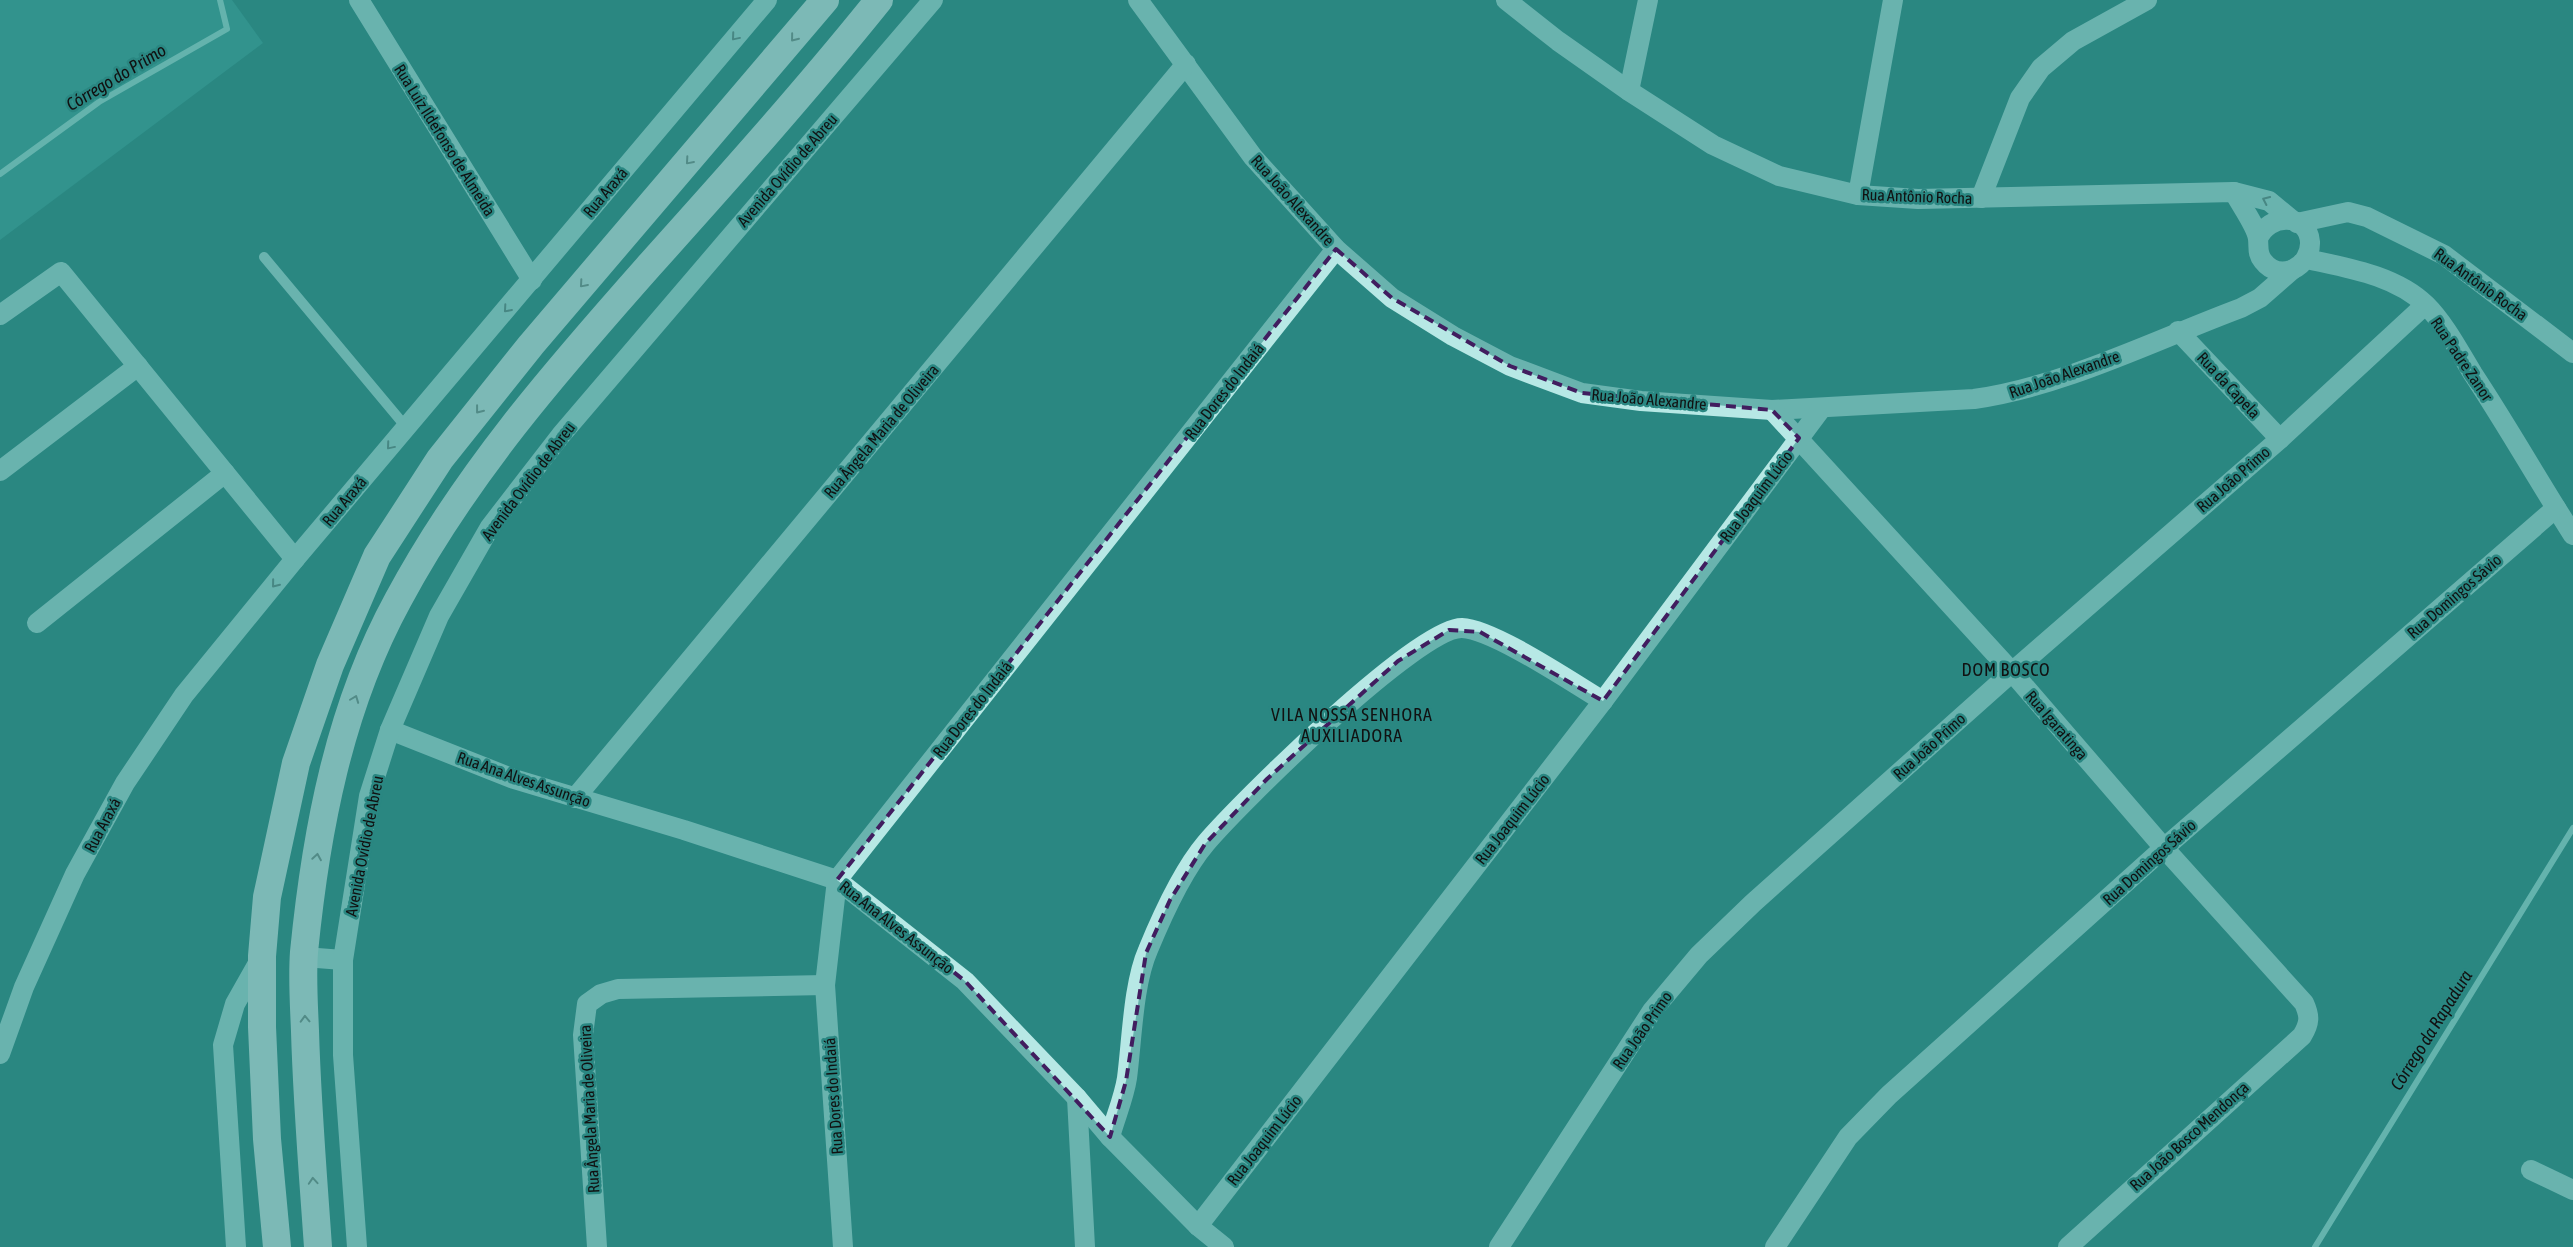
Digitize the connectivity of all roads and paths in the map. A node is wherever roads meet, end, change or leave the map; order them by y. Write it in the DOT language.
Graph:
graph roads {
  1 [pos="359,0"];
  2 [pos="766,0"];
  3 [pos="825,0"];
  4 [pos="879,0"];
  5 [pos="933,0"];
  6 [pos="1138,0"];
  7 [pos="1506,0"];
  8 [pos="1648,0"];
  9 [pos="1892,0"];
  10 [pos="2136,3"];
  11 [pos="1186,64"];
  12 [pos="1629,92"];
  13 [pos="2234,192"];
  14 [pos="1858,195"];
  15 [pos="1981,198"];
  16 [pos="2294,221"];
  17 [pos="2258,239"];
  18 [pos="1336,249"];
  19 [pos="264,257"];
  20 [pos="2300,265"];
  21 [pos="532,280"];
  22 [pos="2425,304"];
  23 [pos="0,315"];
  24 [pos="2178,331"];
  25 [pos="2573,353"];
  26 [pos="138,366"];
  27 [pos="1821,408"];
  28 [pos="1772,410"];
  29 [pos="406,427"];
  30 [pos="1799,438"];
  31 [pos="2280,439"];
  32 [pos="0,471"];
  33 [pos="225,472"];
  34 [pos="2556,508"];
  35 [pos="2573,536"];
  36 [pos="295,559"];
  37 [pos="37,623"];
  38 [pos="2012,672"];
  39 [pos="1603,701"];
  40 [pos="390,730"];
  41 [pos="575,798"];
  42 [pos="2164,848"];
  43 [pos="836,880"];
  44 [pos="262,956"];
  45 [pos="304,956"];
  46 [pos="343,960"];
  47 [pos="825,984"];
  48 [pos="2309,1024"];
  49 [pos="0,1054"];
  50 [pos="1077,1098"];
  51 [pos="1110,1137"];
  52 [pos="2531,1170"];
  53 [pos="2573,1190"];
  54 [pos="275,1219"];
  55 [pos="316,1219"];
  56 [pos="1198,1226"];
  57 [pos="236,1247"];
  58 [pos="277,1247"];
  59 [pos="318,1247"];
  60 [pos="357,1247"];
  61 [pos="597,1247"];
  62 [pos="843,1247"];
  63 [pos="1085,1247"];
  64 [pos="1224,1247"];
  65 [pos="1499,1247"];
  66 [pos="1775,1247"];
  67 [pos="2068,1247"];
  1 -- 21 [label="street, Rua Luiz Ildefonso de Almeida"];
  2 -- 21 [label="street, Rua Araxá, one-way"];
  3 -- 44 [label="main road, one-way"];
  45 -- 4 [label="main road, one-way"];
  5 -- 40 [label="street, Avenida Ovídio de Abreu"];
  6 -- 11 [label="street, Rua João Alexandre"];
  7 -- 12 [label="street, Rua Antônio Rocha"];
  8 -- 12 [label="street"];
  9 -- 14 [label="street"];
  10 -- 15 [label="street"];
  11 -- 18 [label="street, Rua João Alexandre"];
  11 -- 41 [label="street, Rua Ângela Maria de Oliveira"];
  12 -- 14 [label="street, Rua Antônio Rocha"];
  13 -- 15 [label="street, Rua Antônio Rocha"];
  16 -- 13 [label="street, one-way"];
  13 -- 17 [label="street, Rua Padre Zanor"];
  14 -- 15 [label="street, Rua Antônio Rocha"];
  16 -- 17 [label="street"];
  16 -- 20 [label="street"];
  16 -- 25 [label="street, Rua Antônio Rocha"];
  17 -- 20 [label="street, Rua Padre Zanor"];
  18 -- 28 [label="street, Rua João Alexandre"];
  18 -- 43 [label="street, Rua Dores do Indaiá"];
  19 -- 29 [label="lane"];
  20 -- 22 [label="street, Rua Padre Zanor"];
  20 -- 24 [label="street, Rua João Alexandre"];
  21 -- 29 [label="street, Rua Araxá, one-way"];
  22 -- 31 [label="street, Rua João Primo"];
  22 -- 34 [label="street, Rua Padre Zanor"];
  23 -- 26 [label="street"];
  24 -- 27 [label="street, Rua João Alexandre"];
  24 -- 31 [label="street, Rua da Capela"];
  26 -- 32 [label="street"];
  26 -- 33 [label="street"];
  27 -- 28 [label="street, Rua João Alexandre"];
  27 -- 30 [label="street, Rua Joaquim Lúcio"];
  28 -- 30 [label="street, Rua Igaratinga"];
  29 -- 36 [label="street, Rua Araxá, one-way"];
  30 -- 38 [label="street, Rua Igaratinga"];
  30 -- 39 [label="street, Rua Joaquim Lúcio"];
  31 -- 38 [label="street, Rua João Primo"];
  33 -- 36 [label="street"];
  33 -- 37 [label="street"];
  34 -- 35 [label="street, Rua Padre Zanor"];
  34 -- 42 [label="street, Rua Domingos Sávio"];
  36 -- 49 [label="street, Rua Araxá, one-way"];
  38 -- 42 [label="street, Rua Igaratinga"];
  38 -- 65 [label="street, Rua João Primo"];
  39 -- 51 [label="street"];
  39 -- 56 [label="street, Rua Joaquim Lúcio"];
  40 -- 41 [label="street, Rua Ana Alves Assunção"];
  40 -- 46 [label="street, Avenida Ovídio de Abreu"];
  41 -- 43 [label="street, Rua Ana Alves Assunção"];
  42 -- 48 [label="street, Rua Igaratinga"];
  42 -- 66 [label="street, Rua Domingos Sávio"];
  43 -- 47 [label="street, Rua Dores do Indaiá"];
  43 -- 50 [label="street, Rua Ana Alves Assunção"];
  44 -- 54 [label="main road"];
  44 -- 57 [label="street"];
  45 -- 46 [label="street"];
  55 -- 45 [label="main road, one-way"];
  46 -- 60 [label="street, Avenida Ovídio de Abreu"];
  47 -- 61 [label="street, Rua Ângela Maria de Oliveira"];
  47 -- 62 [label="street, Rua Dores do Indaiá"];
  48 -- 67 [label="street, Rua João Bosco Mendonça"];
  50 -- 51 [label="street, Rua Ana Alves Assunção"];
  50 -- 63 [label="street"];
  51 -- 56 [label="street, Rua Ana Alves Assunção"];
  52 -- 53 [label="street"];
  54 -- 55 [label="main road"];
  54 -- 58 [label="main road"];
  55 -- 59 [label="main road"];
  56 -- 64 [label="street, Rua Ana Alves Assunção"];
}
